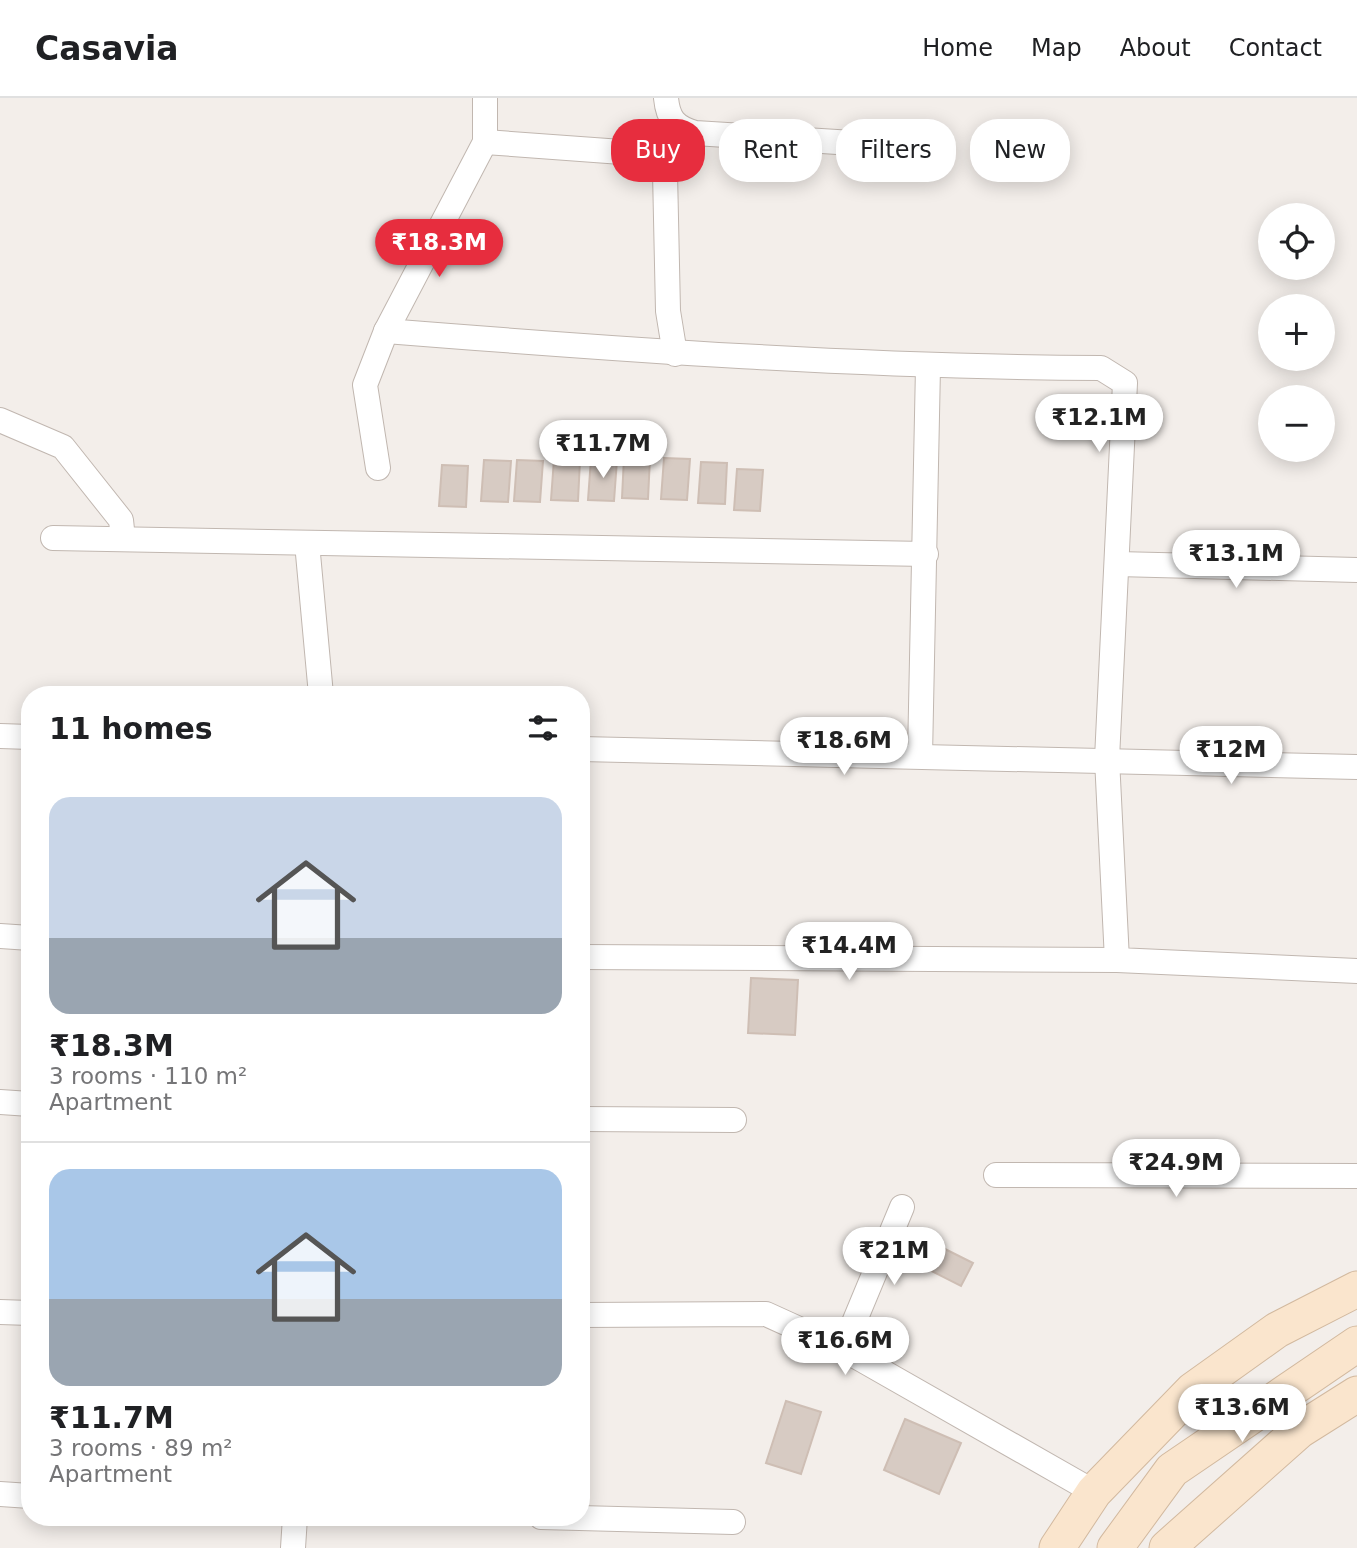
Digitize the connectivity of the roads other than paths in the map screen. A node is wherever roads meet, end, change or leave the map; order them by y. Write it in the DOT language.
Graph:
graph roads {
  1 [pos="485,98"];
  2 [pos="666,98"];
  3 [pos="485,142"];
  4 [pos="836,142"];
  5 [pos="386,331"];
  6 [pos="675,354"];
  7 [pos="928,367"];
  8 [pos="0,420"];
  9 [pos="378,468"];
  10 [pos="53,538"];
  11 [pos="123,539"];
  12 [pos="307,543"];
  13 [pos="926,554"];
  14 [pos="1117,564"];
  15 [pos="1357,570"];
  16 [pos="320,686"];
  17 [pos="0,736"];
  18 [pos="21,737"];
  19 [pos="590,749"];
  20 [pos="920,756"];
  21 [pos="1107,759"];
  22 [pos="1357,767"];
  23 [pos="0,936"];
  24 [pos="21,937"];
  25 [pos="590,957"];
  26 [pos="1117,960"];
  27 [pos="1357,971"];
  28 [pos="0,1102"];
  29 [pos="21,1103"];
  30 [pos="590,1119"];
  31 [pos="734,1120"];
  32 [pos="996,1175"];
  33 [pos="1357,1177"];
  34 [pos="902,1207"];
  35 [pos="1357,1289"];
  36 [pos="0,1312"];
  37 [pos="21,1313"];
  38 [pos="590,1315"];
  39 [pos="1357,1344"];
  40 [pos="843,1349"];
  41 [pos="1357,1394"];
  42 [pos="1094,1492"];
  43 [pos="0,1494"];
  44 [pos="21,1495"];
  45 [pos="590,1518"];
  46 [pos="733,1522"];
  47 [pos="294,1526"];
  48 [pos="293,1548"];
  49 [pos="1056,1548"];
  50 [pos="1115,1548"];
  51 [pos="1167,1548"];
  1 -- 3 [label="street"];
  2 -- 4 [label="street"];
  3 -- 5 [label="street"];
  3 -- 6 [label="street"];
  5 -- 6 [label="street"];
  5 -- 9 [label="street"];
  6 -- 7 [label="street"];
  7 -- 13 [label="street"];
  7 -- 14 [label="street"];
  8 -- 11 [label="street"];
  10 -- 11 [label="street"];
  11 -- 12 [label="street"];
  12 -- 13 [label="street"];
  12 -- 16 [label="street"];
  13 -- 20 [label="street"];
  14 -- 15 [label="street"];
  14 -- 21 [label="street"];
  17 -- 18 [label="street"];
  19 -- 20 [label="street"];
  20 -- 21 [label="street"];
  21 -- 22 [label="street"];
  21 -- 26 [label="street"];
  23 -- 24 [label="street"];
  25 -- 26 [label="street"];
  26 -- 27 [label="street"];
  28 -- 29 [label="street"];
  30 -- 31 [label="street"];
  32 -- 33 [label="street"];
  34 -- 40 [label="street"];
  35 -- 42 [label="street"];
  36 -- 37 [label="street"];
  38 -- 40 [label="street"];
  39 -- 50 [label="street"];
  40 -- 42 [label="street"];
  41 -- 51 [label="street"];
  42 -- 49 [label="street"];
  43 -- 44 [label="street"];
  45 -- 46 [label="street"];
  47 -- 48 [label="street"];
}
